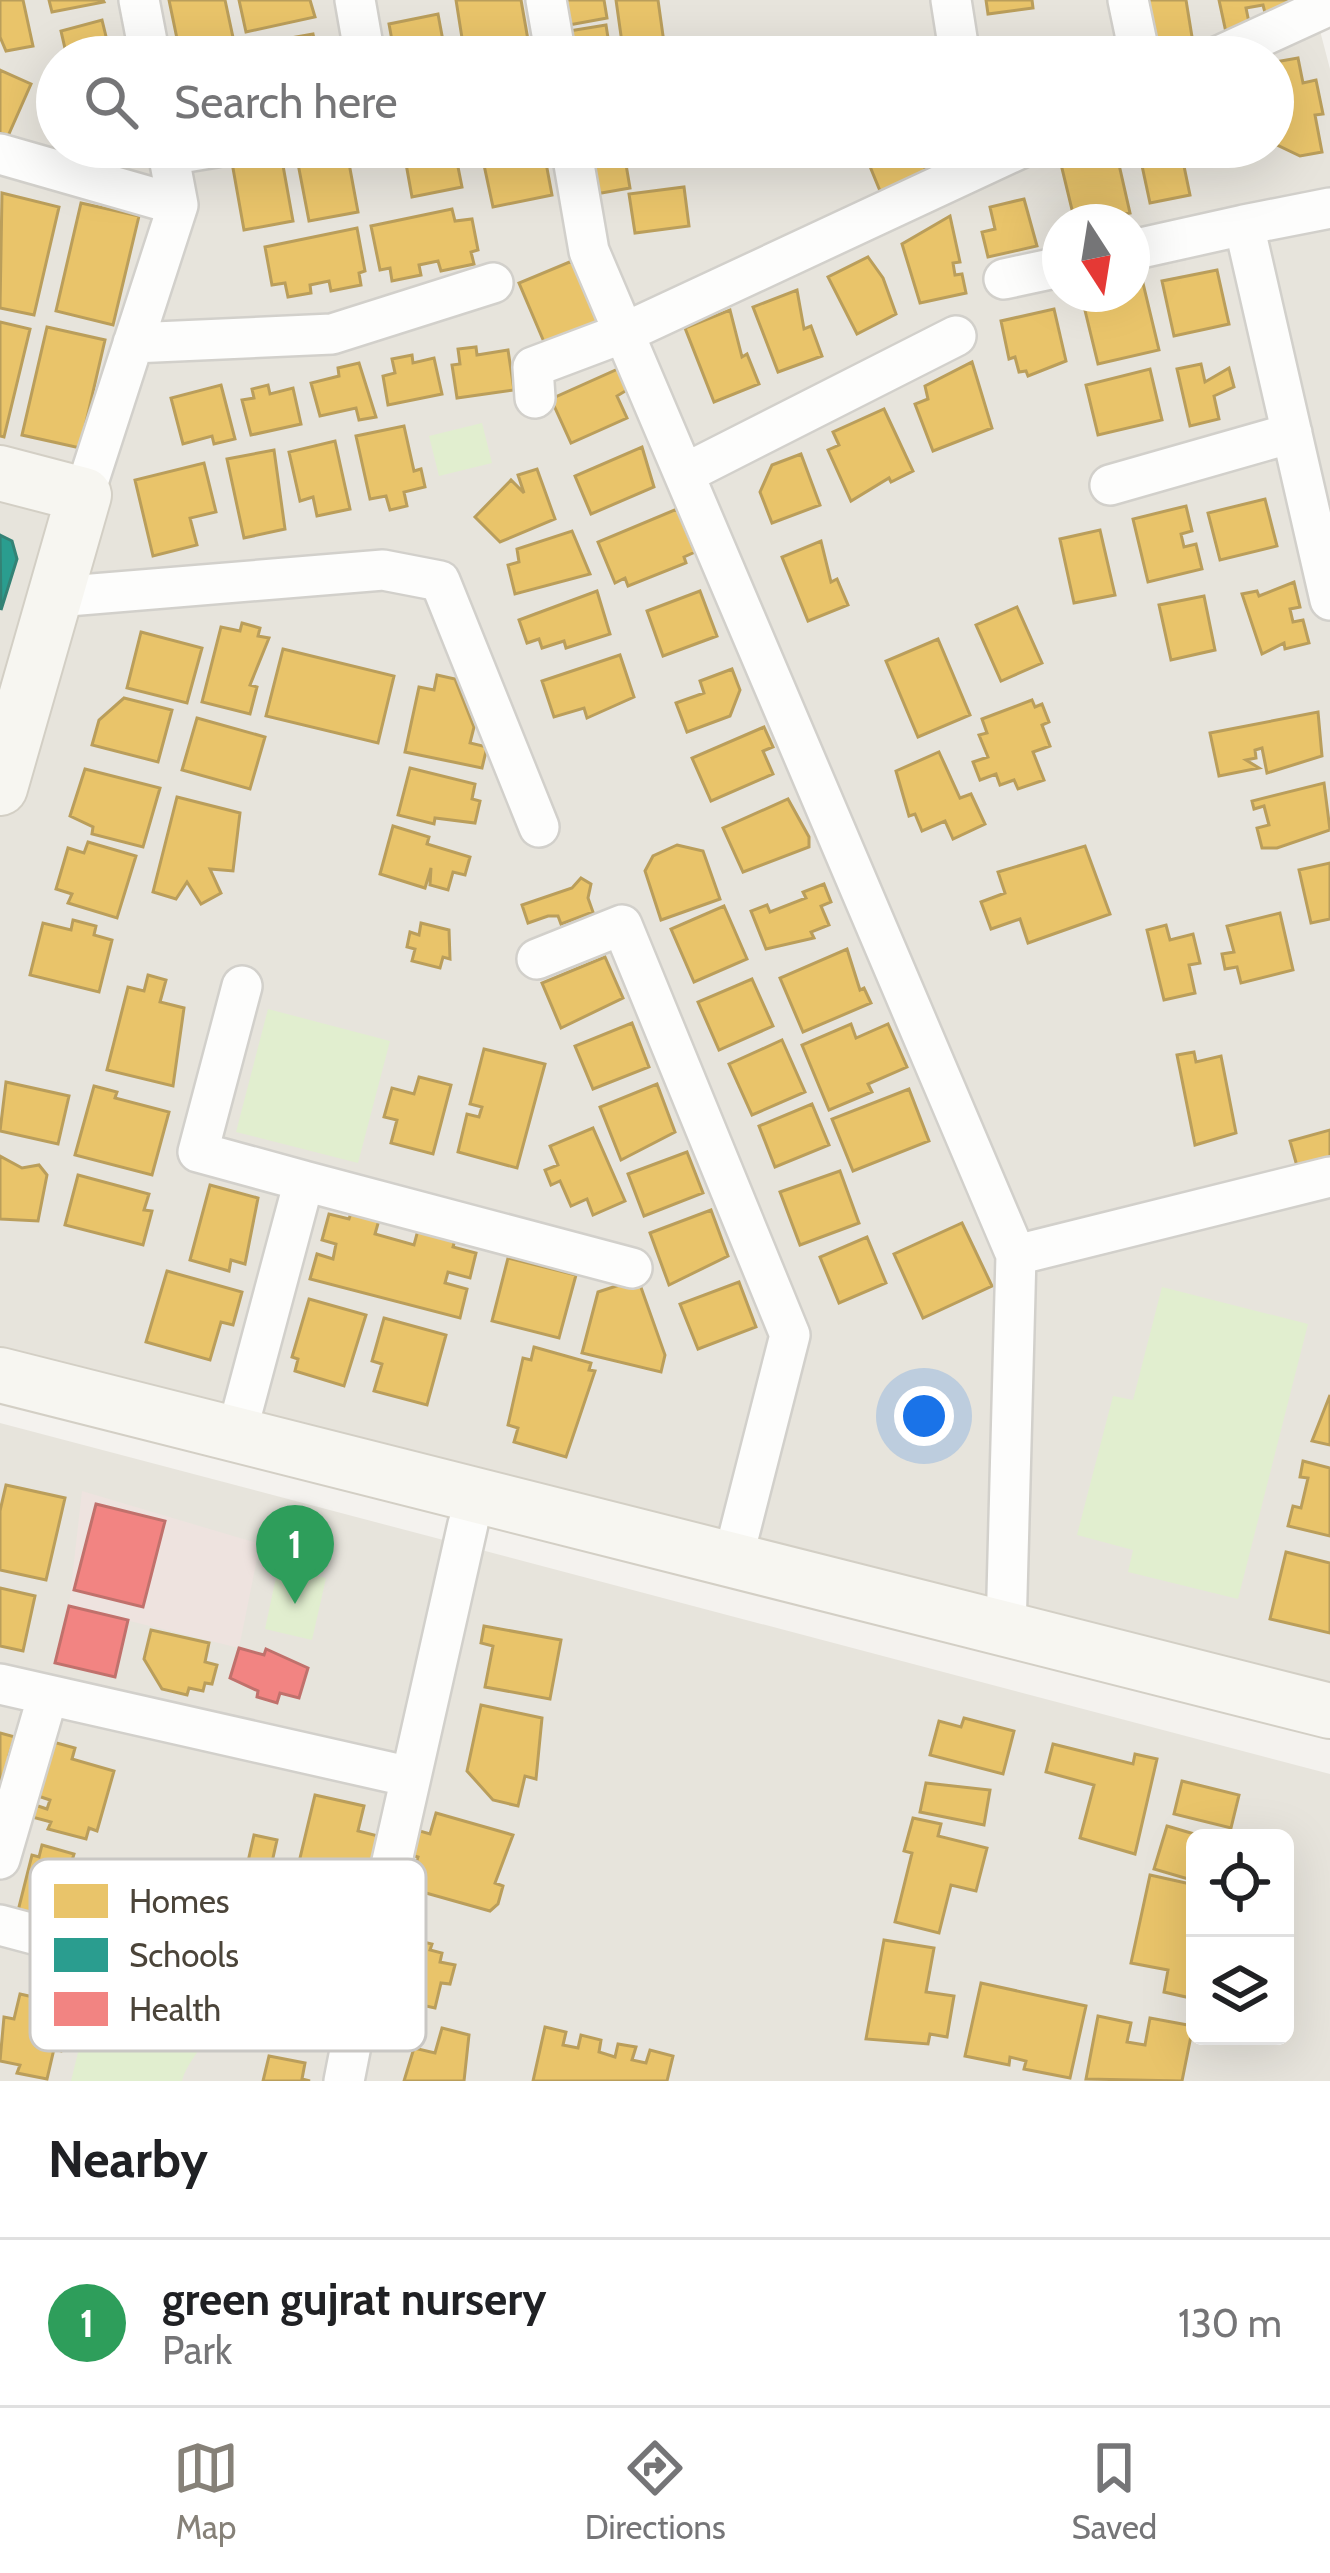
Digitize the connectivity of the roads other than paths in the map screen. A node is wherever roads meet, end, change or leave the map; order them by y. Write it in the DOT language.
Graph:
graph roads {
  1 [pos="139,0"];
  2 [pos="356,0"];
  3 [pos="545,0"];
  4 [pos="951,0"];
  5 [pos="1128,0"];
  6 [pos="1330,5"];
  7 [pos="146,36"];
  8 [pos="362,36"];
  9 [pos="552,36"];
  10 [pos="957,36"];
  11 [pos="1136,36"];
  12 [pos="1263,36"];
  13 [pos="0,154"];
  14 [pos="36,164"];
  15 [pos="49,168"];
  16 [pos="171,168"];
  17 [pos="575,168"];
  18 [pos="956,168"];
  19 [pos="178,205"];
  20 [pos="1330,208"];
  21 [pos="1244,225"];
  22 [pos="1150,246"];
  23 [pos="1042,271"];
  24 [pos="1004,279"];
  25 [pos="493,284"];
  26 [pos="626,332"];
  27 [pos="956,336"];
  28 [pos="133,343"];
  29 [pos="536,398"];
  30 [pos="1292,433"];
  31 [pos="0,473"];
  32 [pos="686,473"];
  33 [pos="1111,485"];
  34 [pos="84,495"];
  35 [pos="56,596"];
  36 [pos="1330,600"];
  37 [pos="0,788"];
  38 [pos="539,827"];
  39 [pos="537,959"];
  40 [pos="242,986"];
  41 [pos="1330,1177"];
  42 [pos="304,1181"];
  43 [pos="1016,1255"];
  44 [pos="632,1268"];
  45 [pos="0,1375"];
  46 [pos="0,1408"];
  47 [pos="236,1435"];
  48 [pos="468,1524"];
  49 [pos="732,1562"];
  50 [pos="1006,1632"];
  51 [pos="0,1684"];
  52 [pos="48,1695"];
  53 [pos="1330,1711"];
  54 [pos="1330,1744"];
  55 [pos="411,1777"];
  56 [pos="0,1859"];
  57 [pos="392,1859"];
  58 [pos="350,2051"];
  59 [pos="344,2081"];
  1 -- 7 [label="street"];
  2 -- 8 [label="street"];
  3 -- 9 [label="street"];
  4 -- 10 [label="street"];
  5 -- 11 [label="street"];
  6 -- 12 [label="street"];
  13 -- 14 [label="street"];
  15 -- 19 [label="street"];
  16 -- 19 [label="street"];
  17 -- 26 [label="street"];
  18 -- 26 [label="street"];
  19 -- 28 [label="street"];
  20 -- 21 [label="street"];
  21 -- 22 [label="street"];
  21 -- 30 [label="street"];
  23 -- 24 [label="street"];
  25 -- 28 [label="street"];
  26 -- 29 [label="street"];
  26 -- 32 [label="street"];
  27 -- 32 [label="street"];
  28 -- 34 [label="street"];
  30 -- 33 [label="street"];
  30 -- 36 [label="street"];
  31 -- 34 [label="street"];
  32 -- 43 [label="street"];
  34 -- 35 [label="street"];
  35 -- 37 [label="street"];
  35 -- 38 [label="street"];
  39 -- 49 [label="street"];
  40 -- 42 [label="street"];
  41 -- 43 [label="street"];
  42 -- 44 [label="street"];
  42 -- 47 [label="street"];
  43 -- 50 [label="street"];
  45 -- 47 [label="street"];
  46 -- 48 [label="street"];
  47 -- 49 [label="street"];
  48 -- 54 [label="street"];
  48 -- 55 [label="street"];
  49 -- 50 [label="street"];
  50 -- 53 [label="street"];
  51 -- 52 [label="street"];
  52 -- 55 [label="street"];
  52 -- 56 [label="street"];
  55 -- 57 [label="street"];
  58 -- 59 [label="street"];
}
